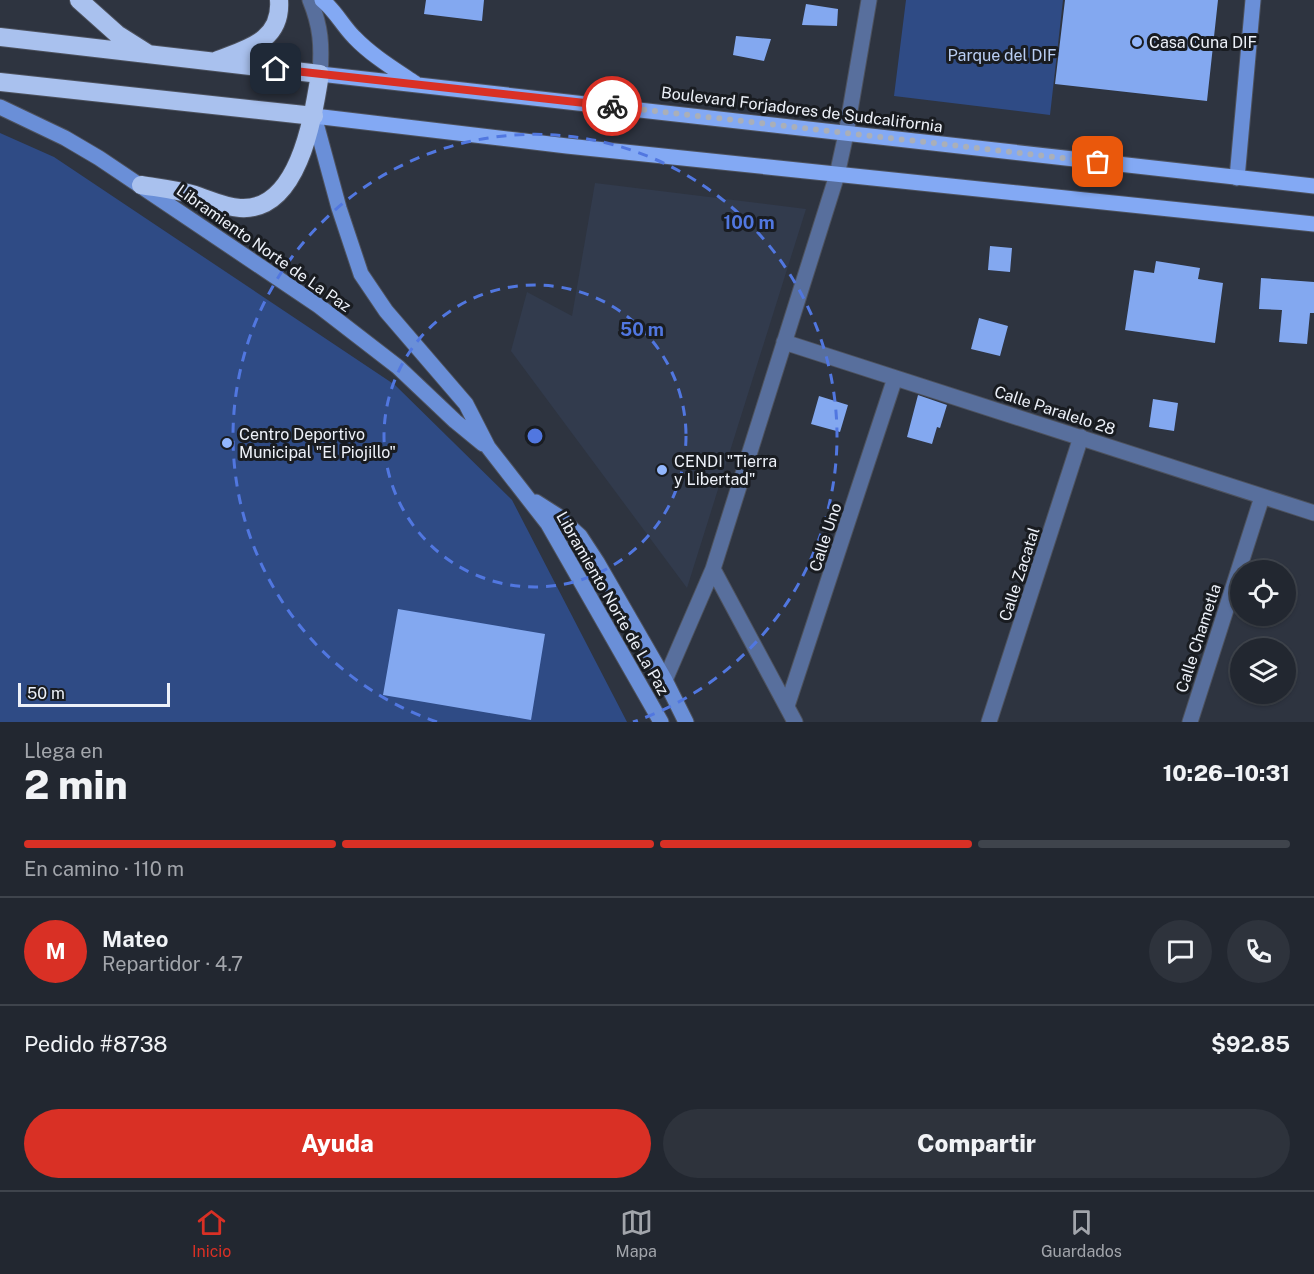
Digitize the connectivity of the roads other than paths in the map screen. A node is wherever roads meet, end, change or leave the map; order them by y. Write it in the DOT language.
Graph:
graph roads {
  1 [pos="79,0"];
  2 [pos="279,0"];
  3 [pos="310,0"];
  4 [pos="322,0"];
  5 [pos="869,0"];
  6 [pos="1253,0"];
  7 [pos="0,37"];
  8 [pos="151,55"];
  9 [pos="214,61"];
  10 [pos="320,74"];
  11 [pos="0,82"];
  12 [pos="417,84"];
  13 [pos="0,107"];
  14 [pos="314,116"];
  15 [pos="846,134"];
  16 [pos="837,175"];
  17 [pos="1237,178"];
  18 [pos="141,185"];
  19 [pos="1314,186"];
  20 [pos="1314,224"];
  21 [pos="784,342"];
  22 [pos="895,378"];
  23 [pos="1081,437"];
  24 [pos="488,447"];
  25 [pos="527,496"];
  26 [pos="1262,497"];
  27 [pos="1314,513"];
  28 [pos="713,569"];
  29 [pos="665,680"];
  30 [pos="788,706"];
  31 [pos="661,722"];
  32 [pos="686,722"];
  33 [pos="795,722"];
  34 [pos="989,722"];
  35 [pos="1190,722"];
  1 -- 8 [label="highway"];
  2 -- 9 [label="highway"];
  3 -- 10 [label="street"];
  4 -- 12 [label="main road"];
  5 -- 15 [label="street"];
  6 -- 17 [label="main road"];
  7 -- 8 [label="highway, Boulevard Forjadores de Sudcalifornia"];
  8 -- 9 [label="highway, Boulevard Forjadores de Sudcalifornia"];
  9 -- 10 [label="highway, Boulevard Forjadores de Sudcalifornia"];
  10 -- 12 [label="main road, Boulevard Forjadores de Sudcalifornia"];
  10 -- 14 [label="highway"];
  11 -- 14 [label="highway"];
  12 -- 15 [label="main road, Boulevard Forjadores de Sudcalifornia"];
  13 -- 18 [label="main road, Libramiento Norte de La Paz"];
  14 -- 16 [label="main road"];
  14 -- 18 [label="highway"];
  14 -- 24 [label="main road, Libramiento Norte de La Paz"];
  15 -- 16 [label="street"];
  15 -- 17 [label="main road, Boulevard Forjadores de Sudcalifornia"];
  16 -- 20 [label="main road"];
  16 -- 21 [label="street"];
  17 -- 19 [label="main road, Boulevard Forjadores de Sudcalifornia"];
  18 -- 24 [label="main road, Libramiento Norte de La Paz"];
  21 -- 22 [label="street, Calle Paralelo 28"];
  21 -- 28 [label="street"];
  22 -- 23 [label="street, Calle Paralelo 28"];
  22 -- 30 [label="street, Calle Uno"];
  23 -- 26 [label="street, Calle Paralelo 28"];
  23 -- 34 [label="street, Calle Zacatal"];
  24 -- 25 [label="main road, Libramiento Norte de La Paz"];
  25 -- 29 [label="main road"];
  25 -- 31 [label="main road, Libramiento Norte de La Paz"];
  26 -- 27 [label="street, Calle Paralelo 28"];
  26 -- 35 [label="street, Calle Chametla"];
  28 -- 29 [label="street"];
  28 -- 30 [label="street"];
  29 -- 32 [label="main road"];
  30 -- 33 [label="street"];
}
